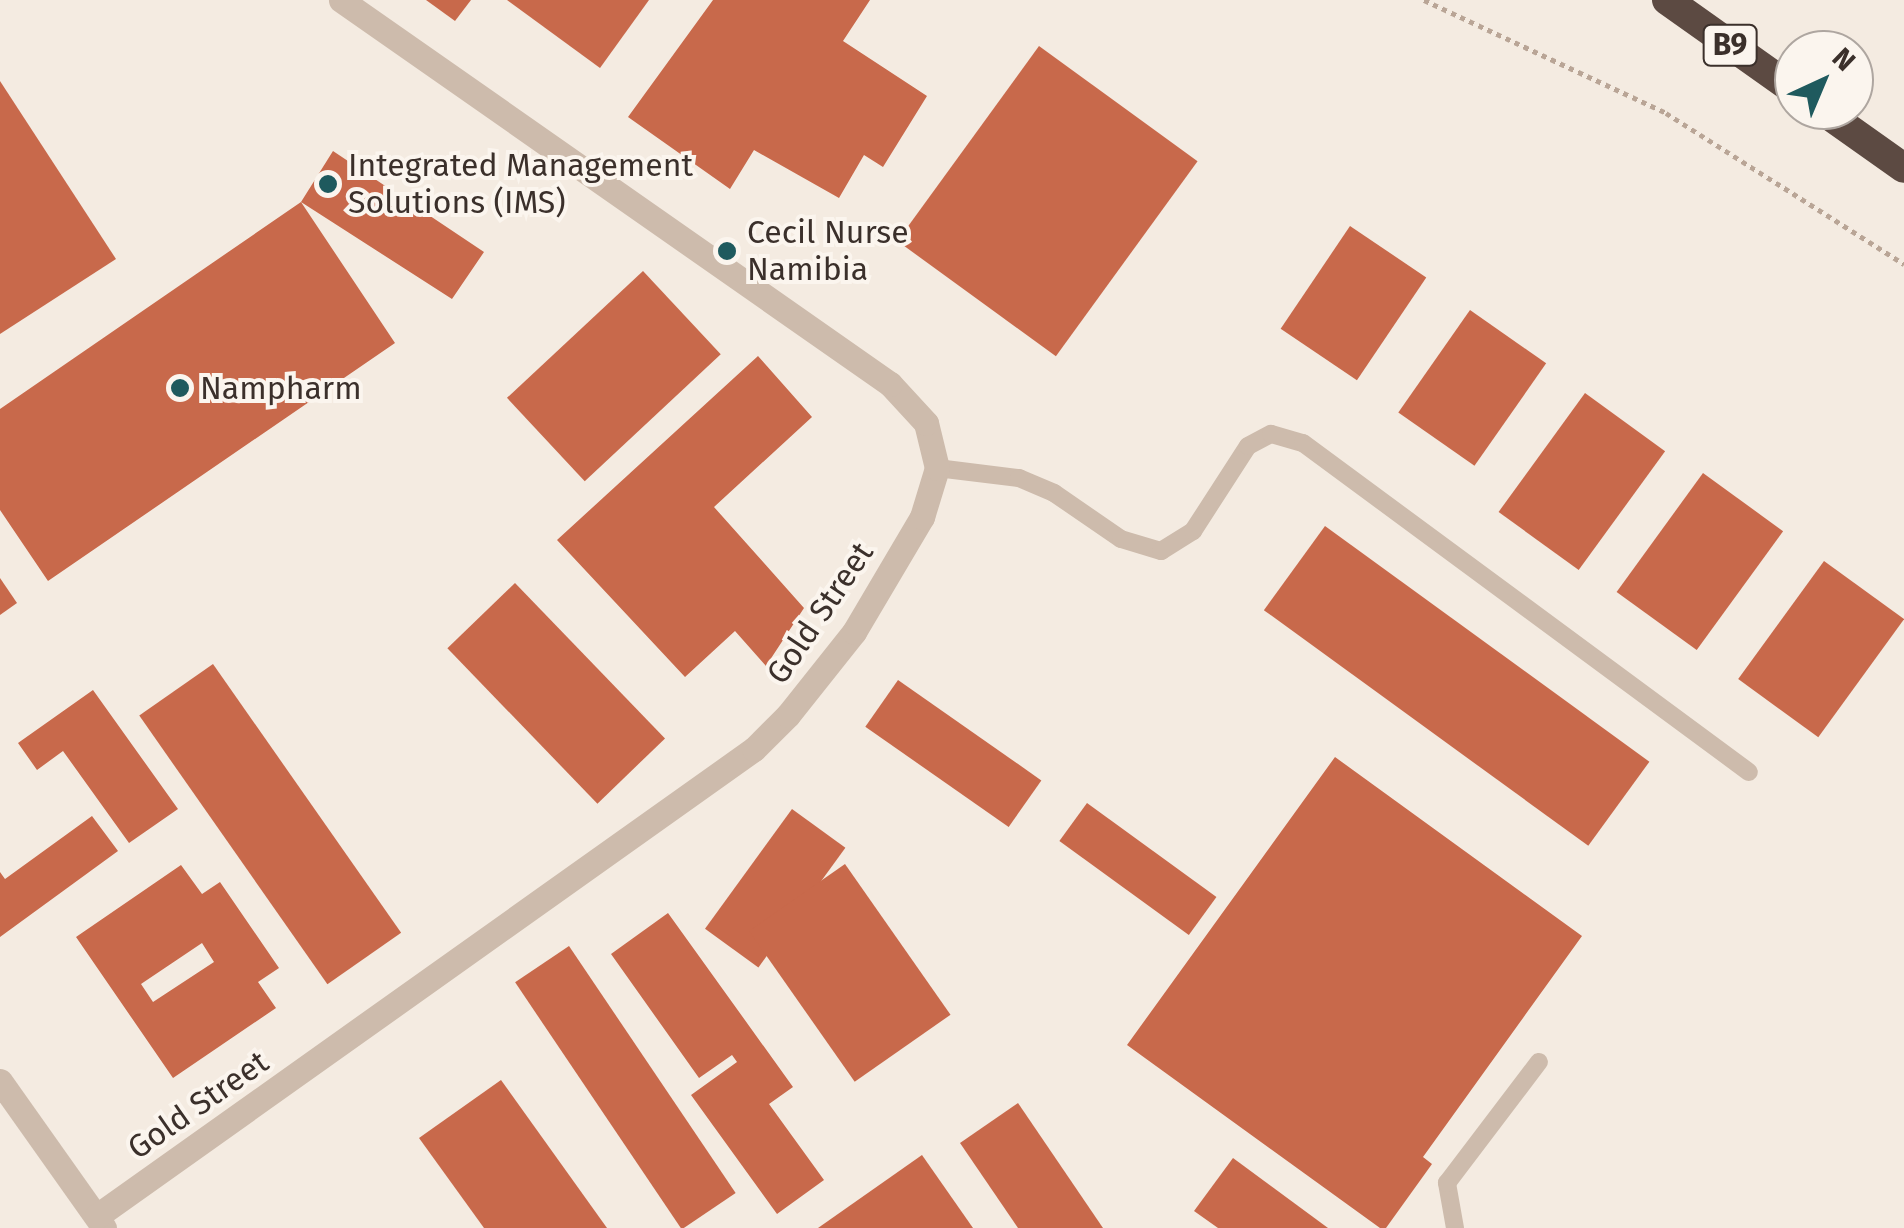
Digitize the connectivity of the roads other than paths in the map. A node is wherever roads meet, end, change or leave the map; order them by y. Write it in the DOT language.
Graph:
graph roads {
  1 [pos="342,0"];
  2 [pos="1666,0"];
  3 [pos="1774,76"];
  4 [pos="1850,130"];
  5 [pos="1904,168"];
  6 [pos="937,468"];
  7 [pos="1749,772"];
  8 [pos="1539,1062"];
  9 [pos="0,1080"];
  10 [pos="100,1222"];
  11 [pos="1455,1228"];
  1 -- 6 [label="street"];
  2 -- 3 [label="highway, B9"];
  4 -- 5 [label="highway"];
  6 -- 7 [label="lane"];
  6 -- 10 [label="street, Gold Street"];
  8 -- 11 [label="lane"];
  9 -- 10 [label="street, Gold Street"];
}
